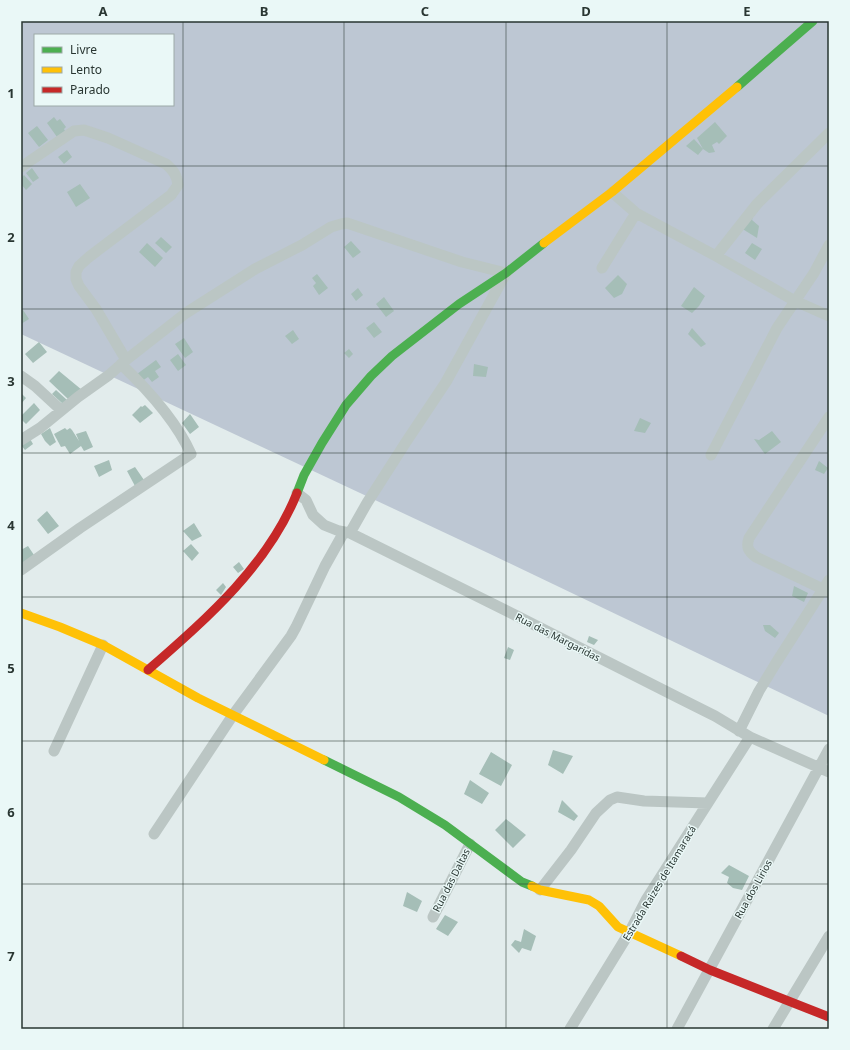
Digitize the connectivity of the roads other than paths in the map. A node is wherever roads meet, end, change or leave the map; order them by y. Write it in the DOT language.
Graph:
graph roads {
  1 [pos="813,21"];
  2 [pos="829,133"];
  3 [pos="21,167"];
  4 [pos="612,192"];
  5 [pos="636,213"];
  6 [pos="829,245"];
  7 [pos="716,256"];
  8 [pos="602,268"];
  9 [pos="506,273"];
  10 [pos="795,301"];
  11 [pos="829,316"];
  12 [pos="123,362"];
  13 [pos="21,376"];
  14 [pos="61,410"];
  15 [pos="829,417"];
  16 [pos="21,440"];
  17 [pos="711,455"];
  18 [pos="297,493"];
  19 [pos="347,533"];
  20 [pos="21,570"];
  21 [pos="827,587"];
  22 [pos="21,613"];
  23 [pos="102,645"];
  24 [pos="148,670"];
  25 [pos="233,715"];
  26 [pos="739,731"];
  27 [pos="750,737"];
  28 [pos="829,749"];
  29 [pos="54,751"];
  30 [pos="824,770"];
  31 [pos="708,803"];
  32 [pos="154,834"];
  33 [pos="470,844"];
  34 [pos="540,890"];
  35 [pos="433,917"];
  36 [pos="629,934"];
  37 [pos="829,936"];
  38 [pos="710,970"];
  39 [pos="788,1001"];
  40 [pos="829,1017"];
  41 [pos="570,1029"];
  42 [pos="677,1029"];
  43 [pos="773,1029"];
  1 -- 4 [label="street"];
  2 -- 7 [label="street"];
  3 -- 12 [label="street"];
  4 -- 5 [label="street"];
  4 -- 9 [label="street"];
  5 -- 7 [label="street"];
  5 -- 8 [label="street"];
  6 -- 10 [label="street"];
  7 -- 10 [label="street"];
  9 -- 12 [label="street"];
  9 -- 18 [label="street"];
  9 -- 19 [label="street"];
  10 -- 11 [label="street"];
  10 -- 17 [label="street"];
  12 -- 14 [label="street"];
  12 -- 20 [label="street"];
  13 -- 14 [label="street"];
  14 -- 16 [label="street"];
  15 -- 21 [label="street"];
  18 -- 19 [label="street, Rua das Margaridas"];
  18 -- 24 [label="street"];
  19 -- 25 [label="street"];
  19 -- 26 [label="street, Rua das Margaridas"];
  21 -- 26 [label="street"];
  22 -- 23 [label="street"];
  23 -- 24 [label="street"];
  23 -- 29 [label="street"];
  24 -- 25 [label="street"];
  25 -- 32 [label="street"];
  25 -- 33 [label="street"];
  26 -- 27 [label="street, Rua das Margaridas"];
  27 -- 30 [label="street, Rua das Margaridas"];
  27 -- 31 [label="street, Estrada Raizes de Itamaracá"];
  28 -- 30 [label="street, Rua dos Lirios"];
  30 -- 38 [label="street, Rua dos Lirios"];
  31 -- 34 [label="street"];
  31 -- 36 [label="street, Estrada Raizes de Itamaracá"];
  33 -- 34 [label="street"];
  33 -- 35 [label="street, Rua das Daltas"];
  34 -- 36 [label="street"];
  36 -- 38 [label="street"];
  36 -- 41 [label="street, Estrada Raizes de Itamaracá"];
  37 -- 39 [label="street"];
  38 -- 39 [label="street"];
  38 -- 42 [label="street, Rua dos Lirios"];
  39 -- 40 [label="street"];
  39 -- 43 [label="street"];
}
